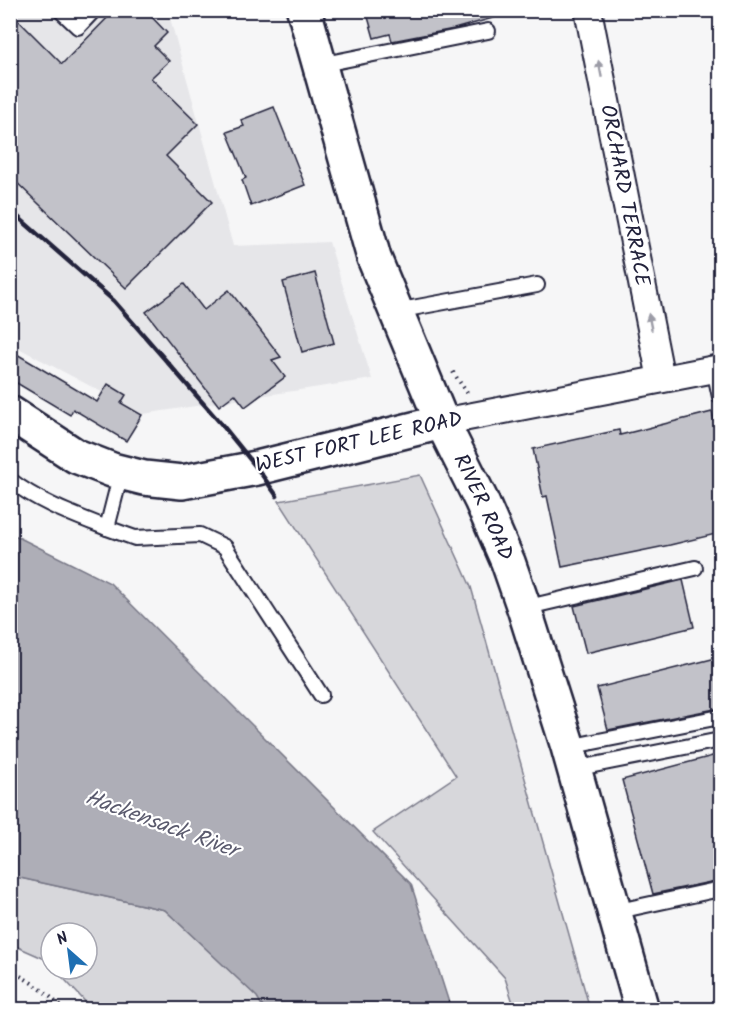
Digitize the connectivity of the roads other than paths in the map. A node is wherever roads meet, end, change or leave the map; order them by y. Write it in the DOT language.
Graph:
graph roads {
  1 [pos="60,10"];
  2 [pos="94,10"];
  3 [pos="304,10"];
  4 [pos="588,10"];
  5 [pos="488,31"];
  6 [pos="319,65"];
  7 [pos="537,285"];
  8 [pos="396,311"];
  9 [pos="717,368"];
  10 [pos="661,379"];
  11 [pos="720,397"];
  12 [pos="10,413"];
  13 [pos="442,422"];
  14 [pos="121,472"];
  15 [pos="10,480"];
  16 [pos="107,528"];
  17 [pos="695,568"];
  18 [pos="524,608"];
  19 [pos="321,696"];
  20 [pos="720,717"];
  21 [pos="720,740"];
  22 [pos="571,758"];
  23 [pos="720,889"];
  24 [pos="614,912"];
  25 [pos="642,1010"];
  1 -- 2 [label="lane"];
  3 -- 6 [label="main road, RIVER ROAD"];
  10 -- 4 [label="street, ORCHARD TERRACE, one-way"];
  5 -- 6 [label="lane"];
  6 -- 8 [label="main road, RIVER ROAD"];
  7 -- 8 [label="lane"];
  8 -- 13 [label="main road, RIVER ROAD"];
  9 -- 10 [label="street, WEST FORT LEE ROAD"];
  9 -- 11 [label="lane"];
  10 -- 13 [label="street, WEST FORT LEE ROAD"];
  12 -- 14 [label="main road, WEST FORT LEE ROAD"];
  13 -- 14 [label="main road, WEST FORT LEE ROAD"];
  13 -- 18 [label="main road, RIVER ROAD"];
  14 -- 16 [label="lane"];
  15 -- 16 [label="lane"];
  16 -- 19 [label="lane"];
  17 -- 18 [label="lane"];
  18 -- 22 [label="main road, RIVER ROAD"];
  20 -- 22 [label="lane"];
  21 -- 22 [label="lane"];
  22 -- 24 [label="main road, RIVER ROAD"];
  23 -- 24 [label="lane"];
  24 -- 25 [label="main road, RIVER ROAD"];
}
